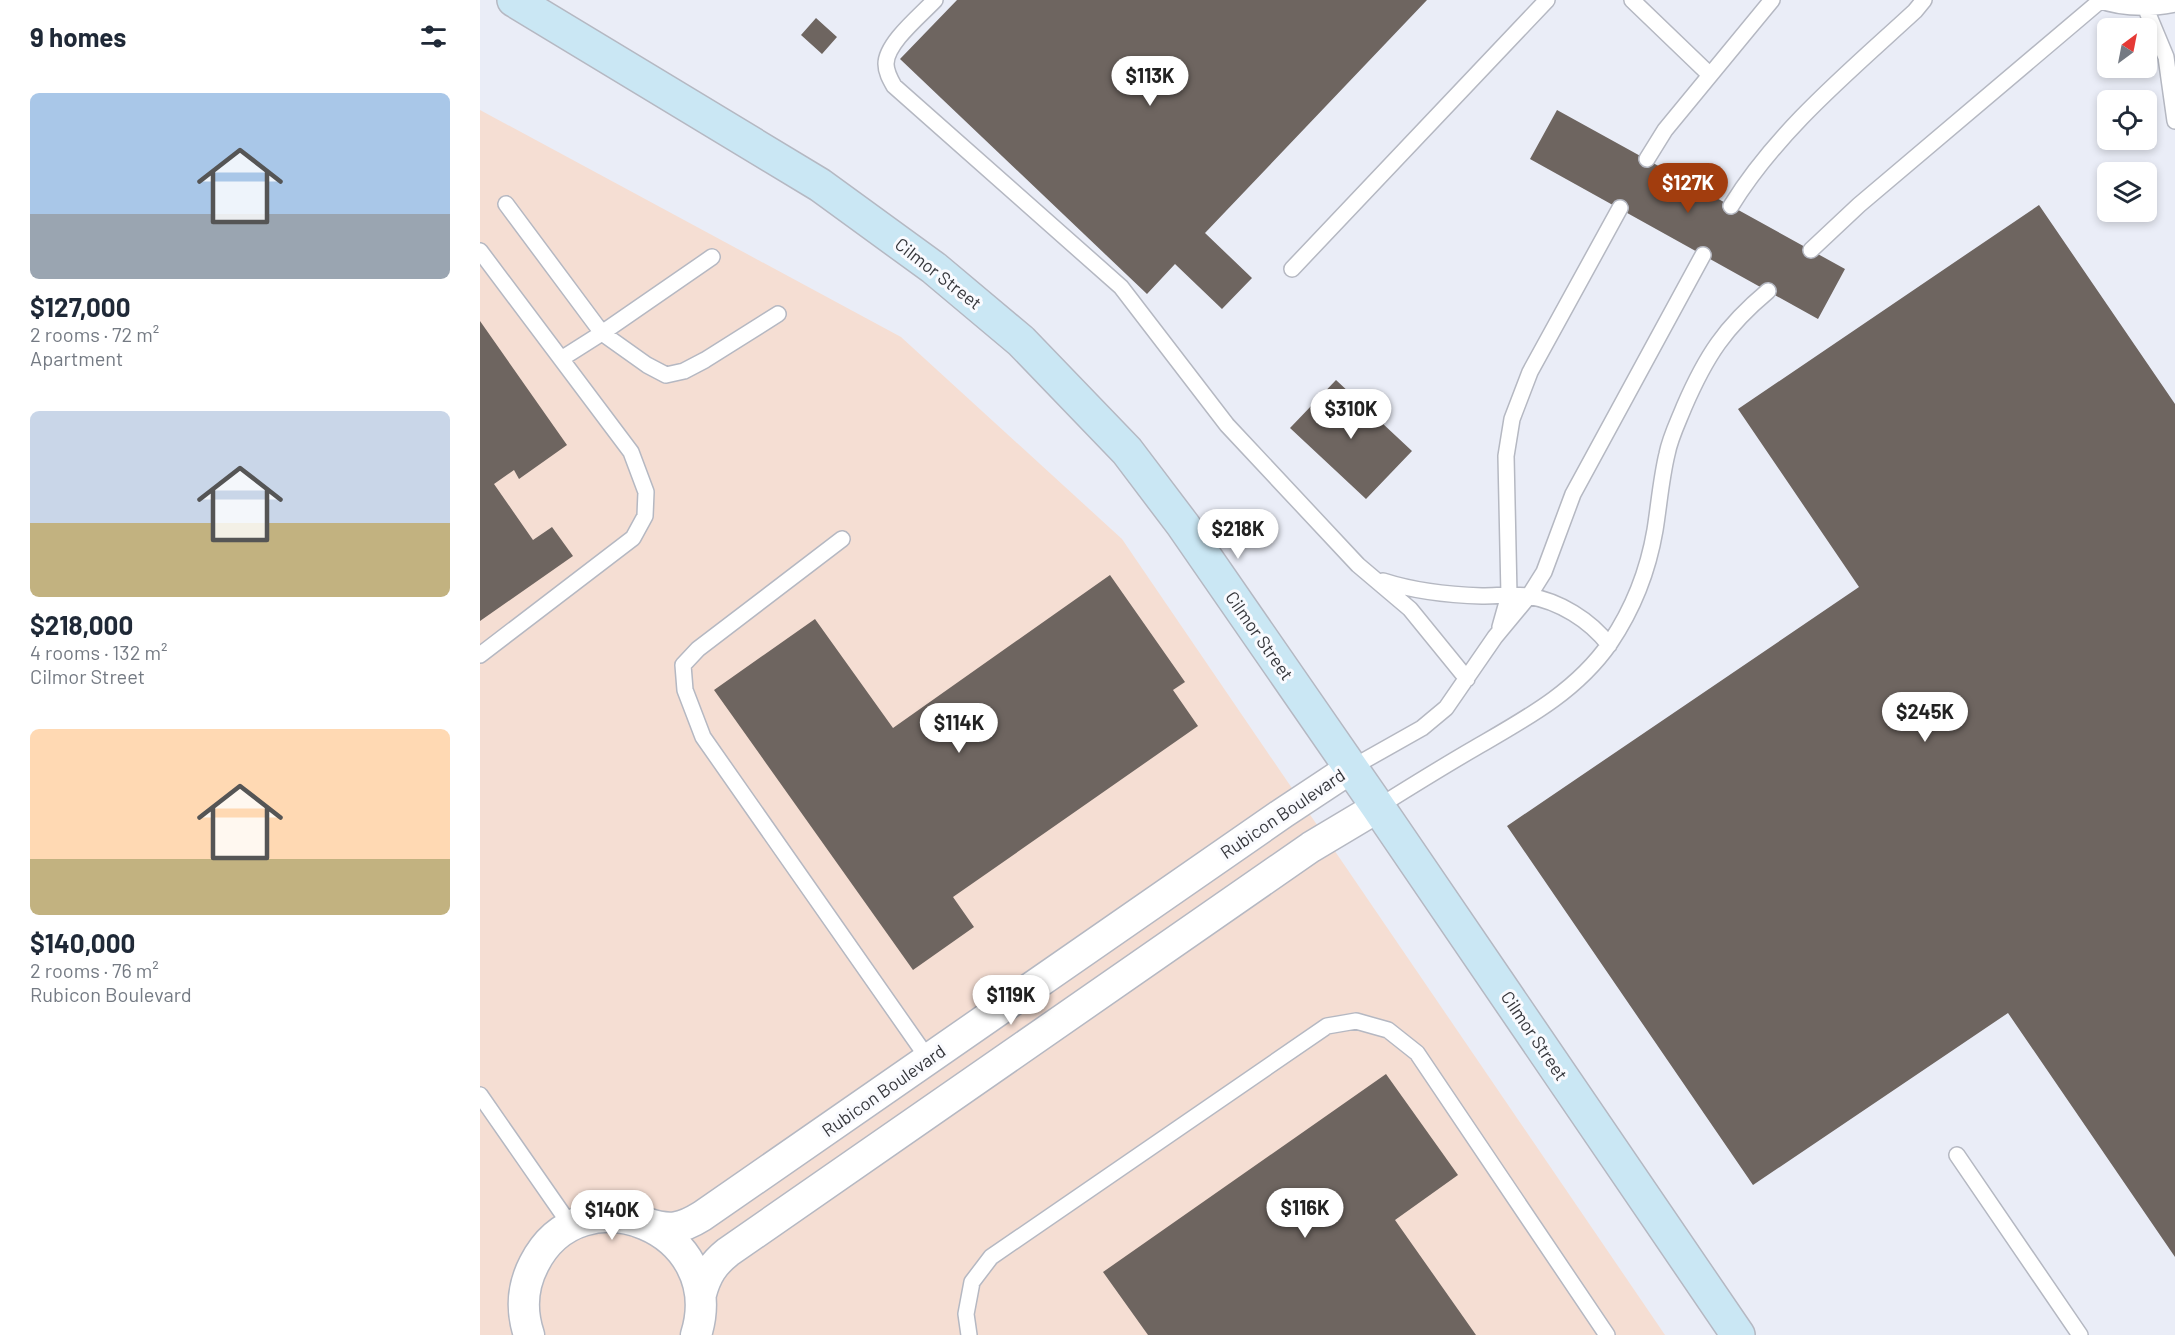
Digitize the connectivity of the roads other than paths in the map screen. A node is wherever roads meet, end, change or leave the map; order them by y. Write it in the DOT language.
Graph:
graph roads {
  1 [pos="935,0"];
  2 [pos="1547,0"];
  3 [pos="1632,0"];
  4 [pos="1772,0"];
  5 [pos="1924,0"];
  6 [pos="517,1"];
  7 [pos="2099,1"];
  8 [pos="2175,4"];
  9 [pos="2146,9"];
  10 [pos="1710,75"];
  11 [pos="2175,121"];
  12 [pos="1647,159"];
  13 [pos="506,204"];
  14 [pos="1731,206"];
  15 [pos="1620,208"];
  16 [pos="1811,250"];
  17 [pos="480,251"];
  18 [pos="1703,255"];
  19 [pos="712,257"];
  20 [pos="1292,268"];
  21 [pos="1768,291"];
  22 [pos="778,314"];
  23 [pos="602,333"];
  24 [pos="561,359"];
  25 [pos="842,539"];
  26 [pos="1376,579"];
  27 [pos="1509,596"];
  28 [pos="1529,597"];
  29 [pos="1495,637"];
  30 [pos="1609,645"];
  31 [pos="480,655"];
  32 [pos="1467,679"];
  33 [pos="1351,768"];
  34 [pos="1378,807"];
  35 [pos="929,1060"];
  36 [pos="480,1095"];
  37 [pos="1957,1155"];
  38 [pos="646,1223"];
  39 [pos="571,1226"];
  40 [pos="701,1294"];
  41 [pos="524,1331"];
  42 [pos="1601,1333"];
  43 [pos="696,1335"];
  44 [pos="969,1335"];
  45 [pos="1738,1335"];
  46 [pos="2080,1335"];
  1 -- 26 [label="lane"];
  2 -- 20 [label="lane"];
  3 -- 10 [label="lane"];
  4 -- 10 [label="lane"];
  5 -- 14 [label="lane"];
  6 -- 33 [label="street, Cilmor Street"];
  7 -- 9 [label="lane"];
  7 -- 16 [label="lane"];
  8 -- 9 [label="lane"];
  9 -- 11 [label="lane"];
  10 -- 12 [label="lane"];
  13 -- 23 [label="lane"];
  15 -- 27 [label="lane"];
  17 -- 24 [label="lane"];
  18 -- 28 [label="lane"];
  19 -- 23 [label="lane"];
  21 -- 30 [label="lane"];
  22 -- 23 [label="lane"];
  23 -- 24 [label="lane"];
  24 -- 31 [label="lane"];
  25 -- 35 [label="lane"];
  26 -- 27 [label="lane"];
  26 -- 32 [label="lane"];
  27 -- 28 [label="lane"];
  27 -- 29 [label="lane"];
  28 -- 29 [label="lane"];
  28 -- 30 [label="lane"];
  29 -- 32 [label="lane"];
  30 -- 34 [label="lane"];
  32 -- 33 [label="lane"];
  33 -- 34 [label="street, Cilmor Street"];
  33 -- 35 [label="street, Rubicon Boulevard"];
  34 -- 40 [label="street"];
  34 -- 45 [label="street, Cilmor Street"];
  35 -- 38 [label="street, Rubicon Boulevard"];
  36 -- 39 [label="lane"];
  37 -- 46 [label="lane"];
  38 -- 39 [label="street, Rubicon Boulevard"];
  38 -- 40 [label="street"];
  39 -- 41 [label="street"];
  40 -- 43 [label="street"];
  42 -- 44 [label="lane"];
}
